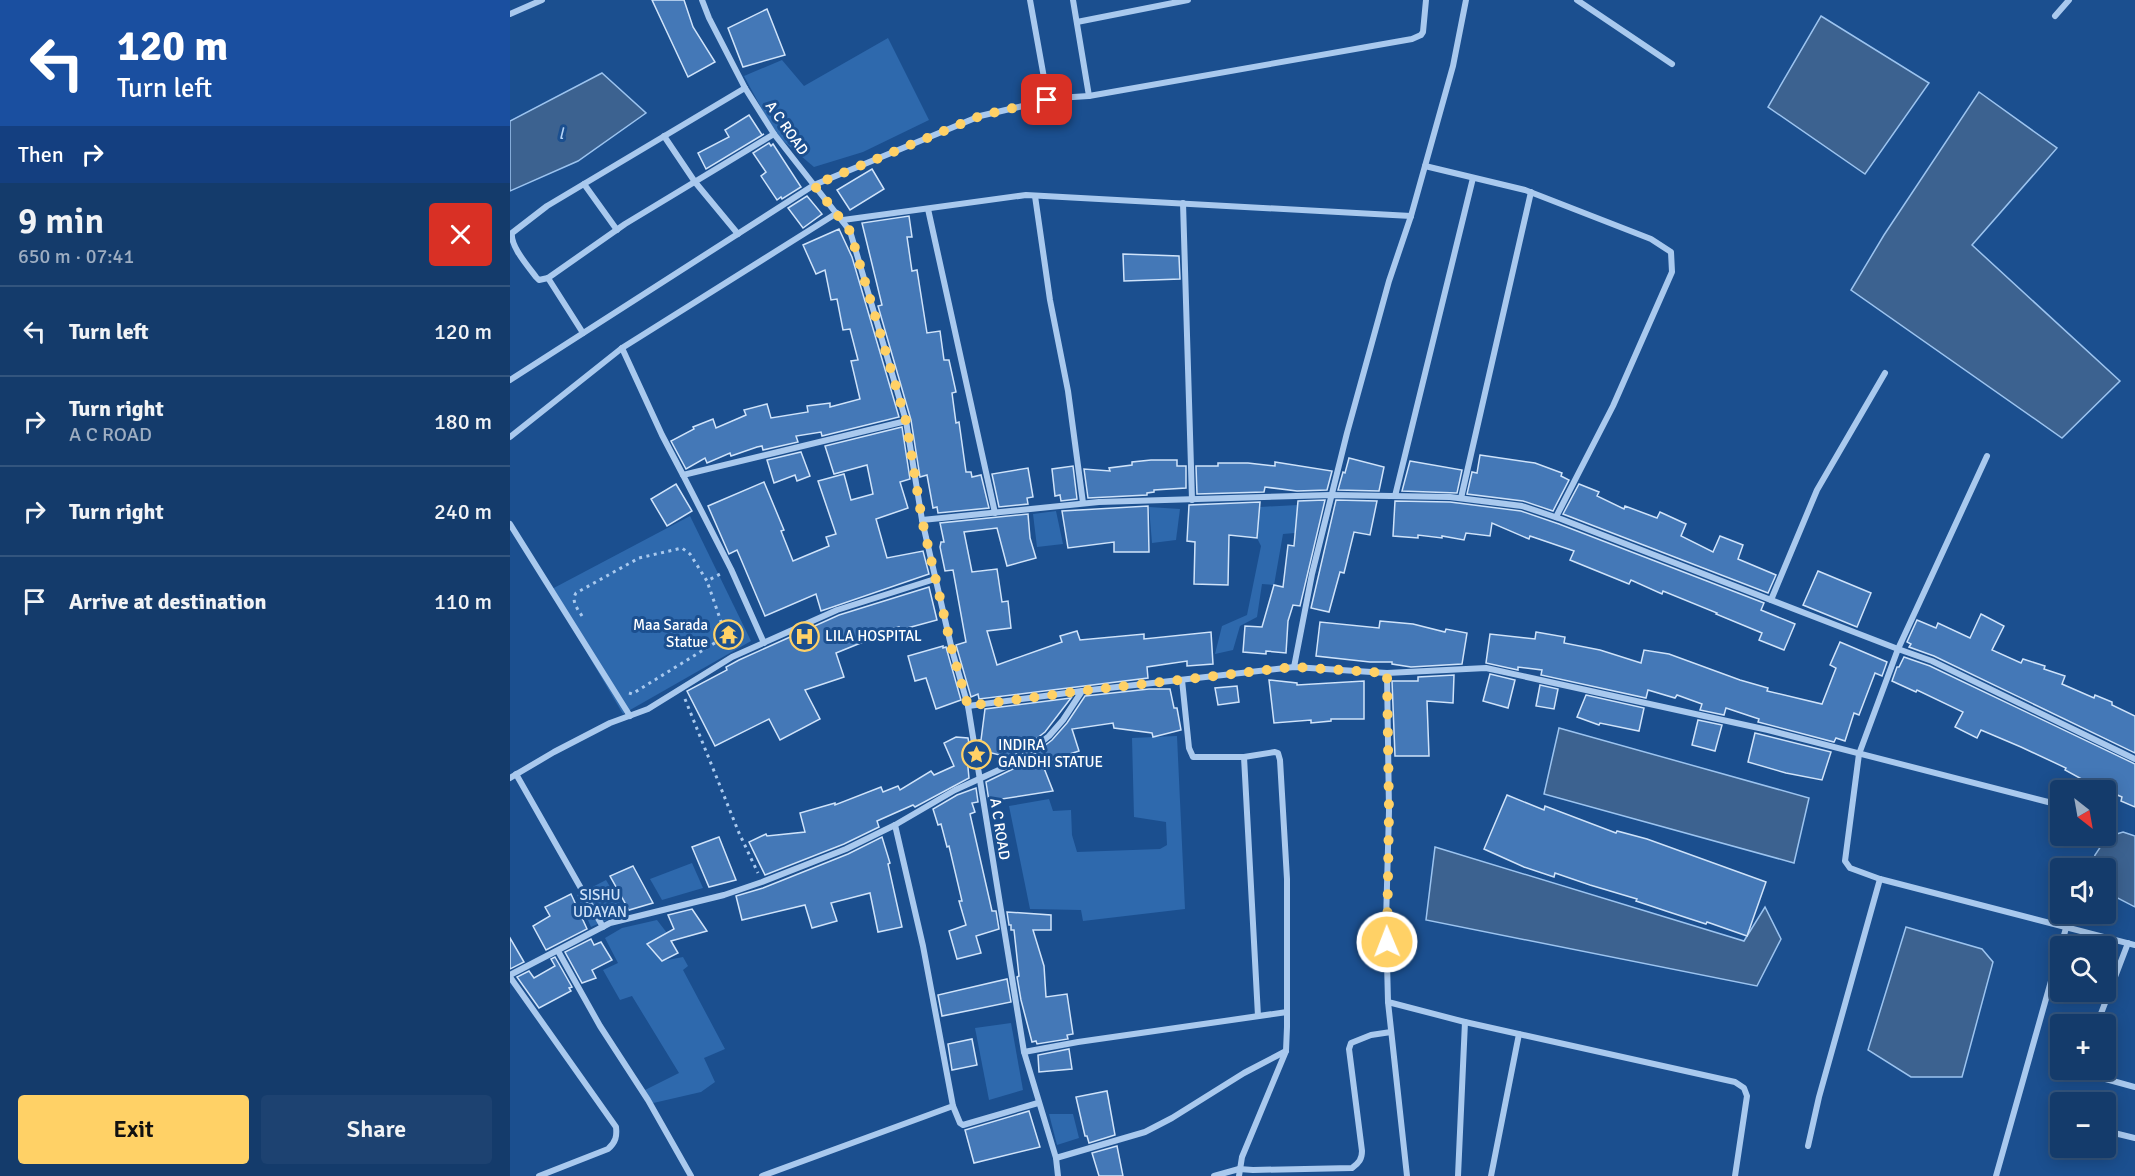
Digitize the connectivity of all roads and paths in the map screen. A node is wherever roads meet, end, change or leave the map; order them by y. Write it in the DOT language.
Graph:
graph roads {
  1 [pos="542,0"];
  2 [pos="702,0"];
  3 [pos="1030,0"];
  4 [pos="1073,0"];
  5 [pos="1188,0"];
  6 [pos="1426,0"];
  7 [pos="1466,0"];
  8 [pos="1577,0"];
  9 [pos="2069,0"];
  10 [pos="510,14"];
  11 [pos="2055,16"];
  12 [pos="1077,22"];
  13 [pos="1672,64"];
  14 [pos="745,88"];
  15 [pos="1089,96"];
  16 [pos="1047,100"];
  17 [pos="774,134"];
  18 [pos="664,136"];
  19 [pos="1425,166"];
  20 [pos="1473,178"];
  21 [pos="695,182"];
  22 [pos="584,184"];
  23 [pos="814,185"];
  24 [pos="1531,192"];
  25 [pos="1035,196"];
  26 [pos="1183,203"];
  27 [pos="928,208"];
  28 [pos="837,213"];
  29 [pos="1411,216"];
  30 [pos="843,220"];
  31 [pos="617,230"];
  32 [pos="738,234"];
  33 [pos="548,278"];
  34 [pos="583,333"];
  35 [pos="622,348"];
  36 [pos="1885,373"];
  37 [pos="510,380"];
  38 [pos="906,421"];
  39 [pos="510,437"];
  40 [pos="1987,456"];
  41 [pos="683,476"];
  42 [pos="1331,495"];
  43 [pos="1395,496"];
  44 [pos="1461,498"];
  45 [pos="1192,500"];
  46 [pos="1083,503"];
  47 [pos="995,513"];
  48 [pos="1556,517"];
  49 [pos="922,520"];
  50 [pos="510,524"];
  51 [pos="731,569"];
  52 [pos="935,579"];
  53 [pos="707,581"];
  54 [pos="1771,600"];
  55 [pos="582,617"];
  56 [pos="764,643"];
  57 [pos="1898,650"];
  58 [pos="1294,667"];
  59 [pos="1387,673"];
  60 [pos="1182,680"];
  61 [pos="680,689"];
  62 [pos="624,690"];
  63 [pos="1082,691"];
  64 [pos="968,706"];
  65 [pos="630,716"];
  66 [pos="1859,754"];
  67 [pos="1244,757"];
  68 [pos="2135,759"];
  69 [pos="513,776"];
  70 [pos="979,779"];
  71 [pos="2050,802"];
  72 [pos="896,825"];
  73 [pos="1880,879"];
  74 [pos="762,882"];
  75 [pos="603,927"];
  76 [pos="2066,928"];
  77 [pos="2128,943"];
  78 [pos="2135,945"];
  79 [pos="558,951"];
  80 [pos="510,976"];
  81 [pos="1389,1002"];
  82 [pos="1287,1012"];
  83 [pos="2101,1014"];
  84 [pos="1258,1016"];
  85 [pos="1465,1022"];
  86 [pos="1392,1032"];
  87 [pos="1519,1034"];
  88 [pos="1286,1051"];
  89 [pos="1024,1052"];
  90 [pos="2109,1080"];
  91 [pos="2135,1087"];
  92 [pos="1038,1103"];
  93 [pos="953,1106"];
  94 [pos="2116,1133"];
  95 [pos="2135,1138"];
  96 [pos="1808,1146"];
  97 [pos="1056,1158"];
  98 [pos="1239,1172"];
  99 [pos="1288,1173"];
  100 [pos="539,1176"];
  101 [pos="691,1176"];
  102 [pos="762,1176"];
  103 [pos="1058,1176"];
  104 [pos="1215,1176"];
  105 [pos="1407,1176"];
  106 [pos="1458,1176"];
  107 [pos="1491,1176"];
  108 [pos="1735,1176"];
  109 [pos="1996,1176"];
  1 -- 10 [label="street"];
  2 -- 14 [label="street, A C ROAD"];
  3 -- 16 [label="street"];
  4 -- 12 [label="street"];
  5 -- 12 [label="street"];
  6 -- 15 [label="street"];
  7 -- 19 [label="street"];
  8 -- 13 [label="street"];
  9 -- 11 [label="street"];
  12 -- 15 [label="street"];
  14 -- 17 [label="street, A C ROAD"];
  14 -- 18 [label="street"];
  15 -- 16 [label="street"];
  16 -- 23 [label="street"];
  17 -- 21 [label="street"];
  17 -- 23 [label="street, A C ROAD"];
  18 -- 21 [label="street"];
  18 -- 22 [label="street"];
  19 -- 20 [label="street"];
  19 -- 29 [label="street"];
  20 -- 24 [label="street"];
  20 -- 43 [label="street"];
  21 -- 31 [label="street"];
  21 -- 32 [label="street"];
  22 -- 31 [label="street"];
  22 -- 33 [label="street"];
  23 -- 28 [label="street, A C ROAD"];
  23 -- 32 [label="street"];
  24 -- 44 [label="street"];
  24 -- 48 [label="street"];
  25 -- 26 [label="street"];
  25 -- 27 [label="street"];
  25 -- 46 [label="street"];
  26 -- 29 [label="street"];
  26 -- 45 [label="street"];
  27 -- 30 [label="street"];
  27 -- 47 [label="street"];
  28 -- 30 [label="street, A C ROAD"];
  28 -- 35 [label="street"];
  29 -- 42 [label="street"];
  30 -- 38 [label="street, A C ROAD"];
  31 -- 33 [label="street"];
  32 -- 34 [label="street"];
  33 -- 34 [label="street"];
  34 -- 37 [label="street"];
  35 -- 39 [label="street"];
  35 -- 41 [label="street"];
  36 -- 54 [label="street"];
  38 -- 41 [label="street"];
  38 -- 49 [label="street, A C ROAD"];
  40 -- 57 [label="street"];
  41 -- 51 [label="street"];
  42 -- 43 [label="street"];
  42 -- 45 [label="street"];
  42 -- 58 [label="street"];
  43 -- 44 [label="street"];
  44 -- 48 [label="street"];
  45 -- 46 [label="street"];
  46 -- 47 [label="street"];
  47 -- 49 [label="street"];
  48 -- 54 [label="street"];
  49 -- 52 [label="street, A C ROAD"];
  50 -- 65 [label="street"];
  51 -- 53 [label="path"];
  51 -- 56 [label="street"];
  52 -- 56 [label="street"];
  52 -- 64 [label="street, A C ROAD"];
  53 -- 55 [label="path"];
  53 -- 62 [label="path"];
  54 -- 57 [label="street"];
  56 -- 61 [label="street"];
  57 -- 66 [label="street"];
  57 -- 68 [label="street"];
  58 -- 59 [label="street"];
  58 -- 60 [label="street"];
  59 -- 66 [label="street"];
  59 -- 81 [label="street"];
  60 -- 63 [label="street"];
  60 -- 67 [label="street"];
  61 -- 65 [label="street"];
  61 -- 74 [label="path"];
  63 -- 64 [label="street"];
  63 -- 70 [label="street"];
  64 -- 70 [label="street, A C ROAD"];
  65 -- 69 [label="street"];
  66 -- 71 [label="street"];
  66 -- 73 [label="street"];
  67 -- 82 [label="street"];
  67 -- 84 [label="street"];
  69 -- 75 [label="street"];
  70 -- 72 [label="street"];
  70 -- 89 [label="street, A C ROAD"];
  72 -- 74 [label="street"];
  72 -- 93 [label="street"];
  73 -- 76 [label="street"];
  73 -- 96 [label="street"];
  74 -- 75 [label="street"];
  75 -- 79 [label="street"];
  76 -- 77 [label="street"];
  76 -- 109 [label="street"];
  77 -- 78 [label="street"];
  77 -- 83 [label="street"];
  79 -- 80 [label="street"];
  79 -- 101 [label="street"];
  80 -- 100 [label="street"];
  81 -- 85 [label="street"];
  81 -- 86 [label="street"];
  82 -- 84 [label="street"];
  82 -- 88 [label="street"];
  84 -- 89 [label="street"];
  85 -- 87 [label="street"];
  85 -- 106 [label="street"];
  86 -- 99 [label="street"];
  86 -- 105 [label="street"];
  87 -- 107 [label="street"];
  87 -- 108 [label="street"];
  88 -- 97 [label="street"];
  88 -- 98 [label="street"];
  89 -- 92 [label="street, A C ROAD"];
  90 -- 91 [label="street"];
  92 -- 93 [label="street"];
  92 -- 97 [label="street, A C ROAD"];
  93 -- 102 [label="street"];
  94 -- 95 [label="street"];
  97 -- 103 [label="street, A C ROAD"];
  98 -- 99 [label="street"];
  98 -- 104 [label="street"];
}
